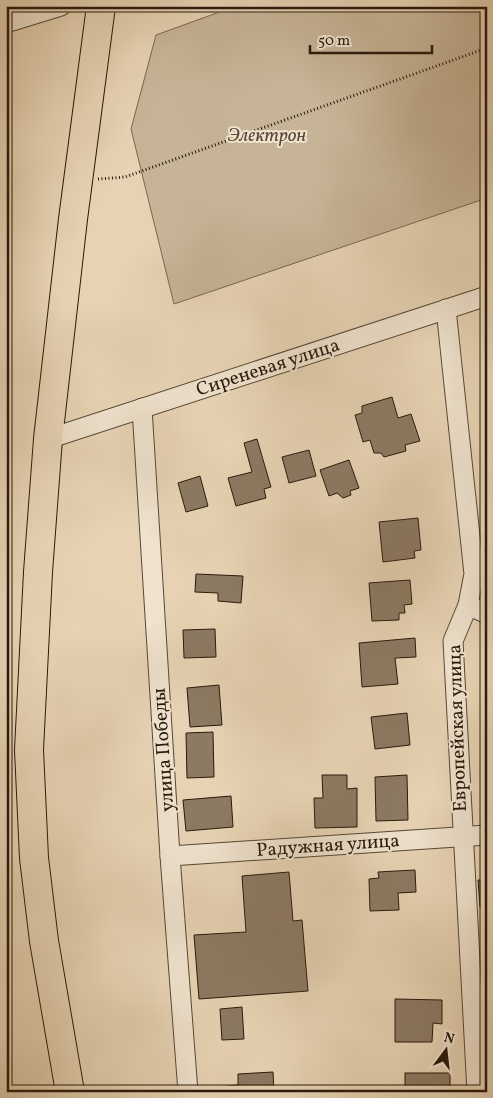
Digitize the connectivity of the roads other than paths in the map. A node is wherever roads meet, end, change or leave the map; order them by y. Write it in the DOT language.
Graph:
graph roads {
  1 [pos="61,6"];
  2 [pos="101,6"];
  3 [pos="6,23"];
  4 [pos="487,296"];
  5 [pos="446,309"];
  6 [pos="142,408"];
  7 [pos="48,439"];
  8 [pos="468,605"];
  9 [pos="487,614"];
  10 [pos="487,835"];
  11 [pos="462,837"];
  12 [pos="170,856"];
  13 [pos="481,1039"];
  14 [pos="70,1092"];
  15 [pos="188,1092"];
  16 [pos="477,1092"];
  1 -- 3 [label="street"];
  2 -- 7 [label="main road"];
  4 -- 5 [label="street, Сиреневая улица"];
  5 -- 6 [label="street, Сиреневая улица"];
  5 -- 8 [label="street, Европейская улица"];
  6 -- 7 [label="street, Сиреневая улица"];
  6 -- 12 [label="street, улица Победы"];
  7 -- 14 [label="main road"];
  8 -- 9 [label="street"];
  8 -- 11 [label="street, Европейская улица"];
  10 -- 11 [label="street, Радужная улица"];
  11 -- 12 [label="street, Радужная улица"];
  11 -- 13 [label="street, Европейская улица"];
  12 -- 15 [label="street, улица Победы"];
  13 -- 16 [label="street, Европейская улица"];
}
